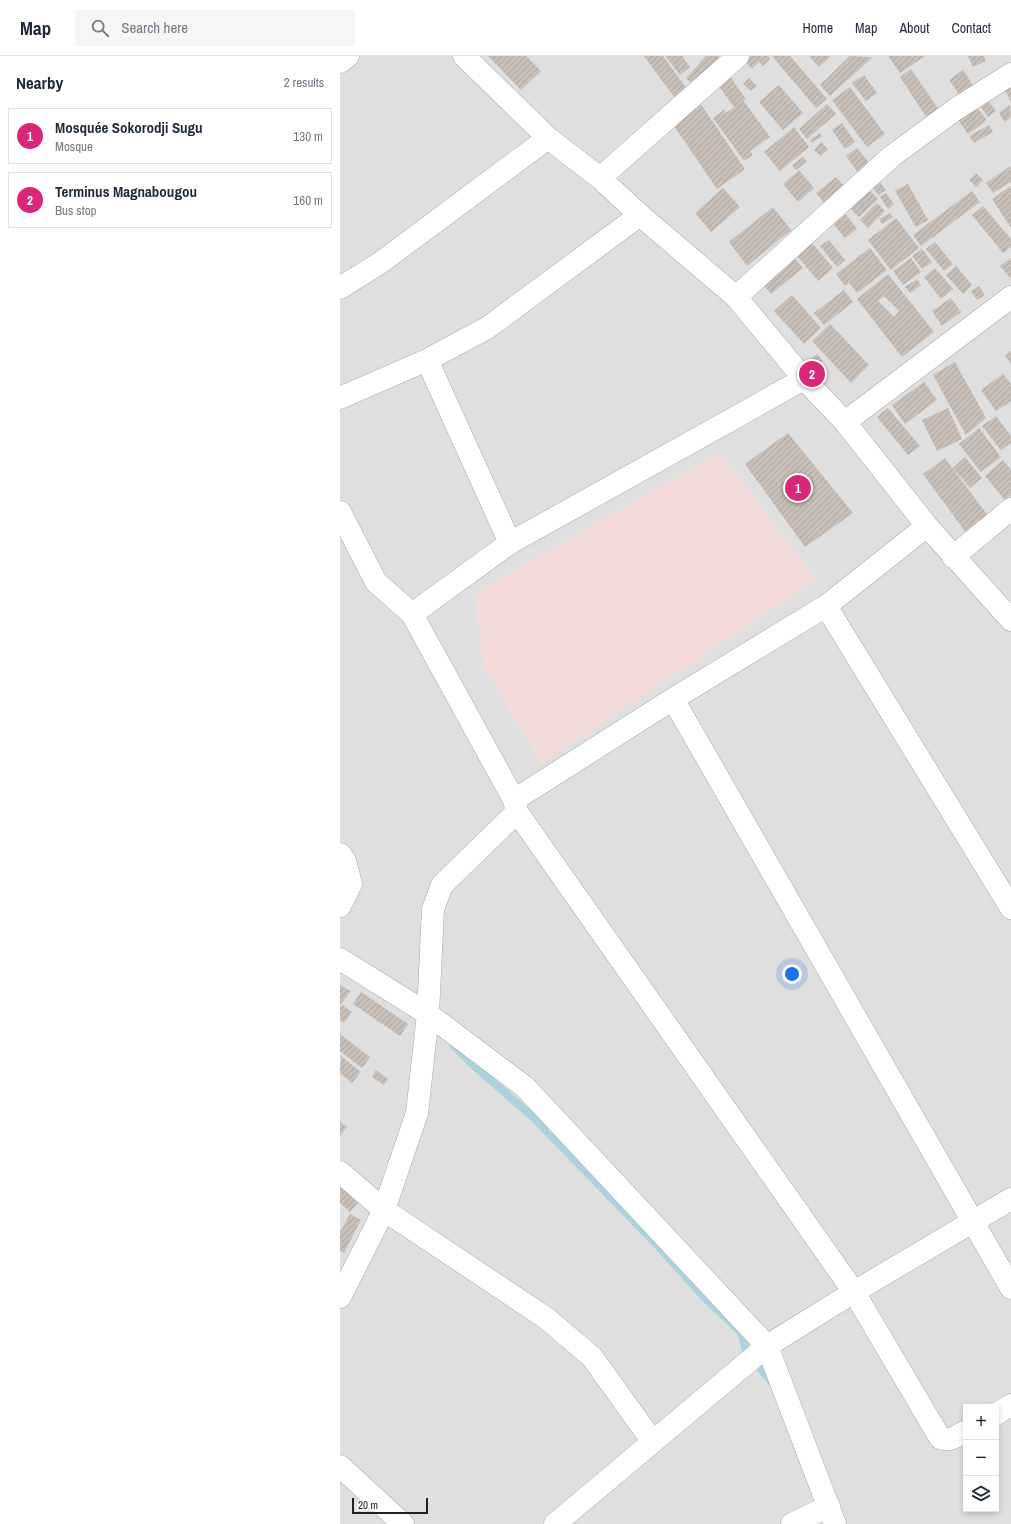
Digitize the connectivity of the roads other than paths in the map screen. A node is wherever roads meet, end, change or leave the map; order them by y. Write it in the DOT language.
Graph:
graph roads {
  1 [pos="348,56"];
  2 [pos="464,56"];
  3 [pos="738,56"];
  4 [pos="340,62"];
  5 [pos="1011,74"];
  6 [pos="548,138"];
  7 [pos="600,178"];
  8 [pos="640,215"];
  9 [pos="340,288"];
  10 [pos="736,297"];
  11 [pos="1011,297"];
  12 [pos="427,360"];
  13 [pos="804,379"];
  14 [pos="340,398"];
  15 [pos="845,422"];
  16 [pos="1011,509"];
  17 [pos="340,512"];
  18 [pos="927,526"];
  19 [pos="510,543"];
  20 [pos="953,557"];
  21 [pos="826,606"];
  22 [pos="412,614"];
  23 [pos="1011,620"];
  24 [pos="673,699"];
  25 [pos="516,806"];
  26 [pos="340,854"];
  27 [pos="340,906"];
  28 [pos="1011,908"];
  29 [pos="340,960"];
  30 [pos="428,1014"];
  31 [pos="340,1172"];
  32 [pos="1011,1199"];
  33 [pos="384,1210"];
  34 [pos="974,1222"];
  35 [pos="1011,1288"];
  36 [pos="854,1292"];
  37 [pos="340,1297"];
  38 [pos="767,1346"];
  39 [pos="1011,1405"];
  40 [pos="999,1412"];
  41 [pos="963,1433"];
  42 [pos="653,1442"];
  43 [pos="340,1466"];
  44 [pos="832,1515"];
  45 [pos="403,1524"];
  46 [pos="555,1524"];
  47 [pos="792,1524"];
  1 -- 4 [label="street"];
  2 -- 6 [label="street"];
  3 -- 7 [label="street"];
  5 -- 10 [label="street"];
  6 -- 7 [label="street"];
  6 -- 9 [label="street"];
  7 -- 8 [label="street"];
  8 -- 10 [label="street"];
  8 -- 12 [label="street"];
  10 -- 13 [label="street"];
  11 -- 15 [label="street"];
  12 -- 14 [label="street"];
  12 -- 19 [label="street"];
  13 -- 15 [label="street"];
  13 -- 19 [label="street"];
  15 -- 18 [label="street"];
  16 -- 20 [label="street"];
  17 -- 22 [label="street"];
  18 -- 20 [label="street"];
  18 -- 21 [label="street"];
  19 -- 22 [label="street"];
  20 -- 23 [label="street"];
  21 -- 24 [label="street"];
  21 -- 28 [label="street"];
  22 -- 25 [label="street"];
  24 -- 25 [label="street"];
  24 -- 34 [label="street"];
  25 -- 30 [label="street"];
  25 -- 36 [label="street"];
  26 -- 27 [label="street"];
  29 -- 30 [label="street"];
  30 -- 33 [label="street"];
  30 -- 38 [label="street"];
  31 -- 33 [label="street"];
  32 -- 34 [label="street"];
  33 -- 37 [label="street"];
  33 -- 42 [label="street"];
  34 -- 35 [label="street"];
  34 -- 36 [label="street"];
  36 -- 38 [label="street"];
  36 -- 41 [label="street"];
  38 -- 42 [label="street"];
  38 -- 44 [label="street"];
  39 -- 40 [label="street"];
  42 -- 46 [label="street"];
  43 -- 45 [label="street"];
  44 -- 47 [label="street"];
}
